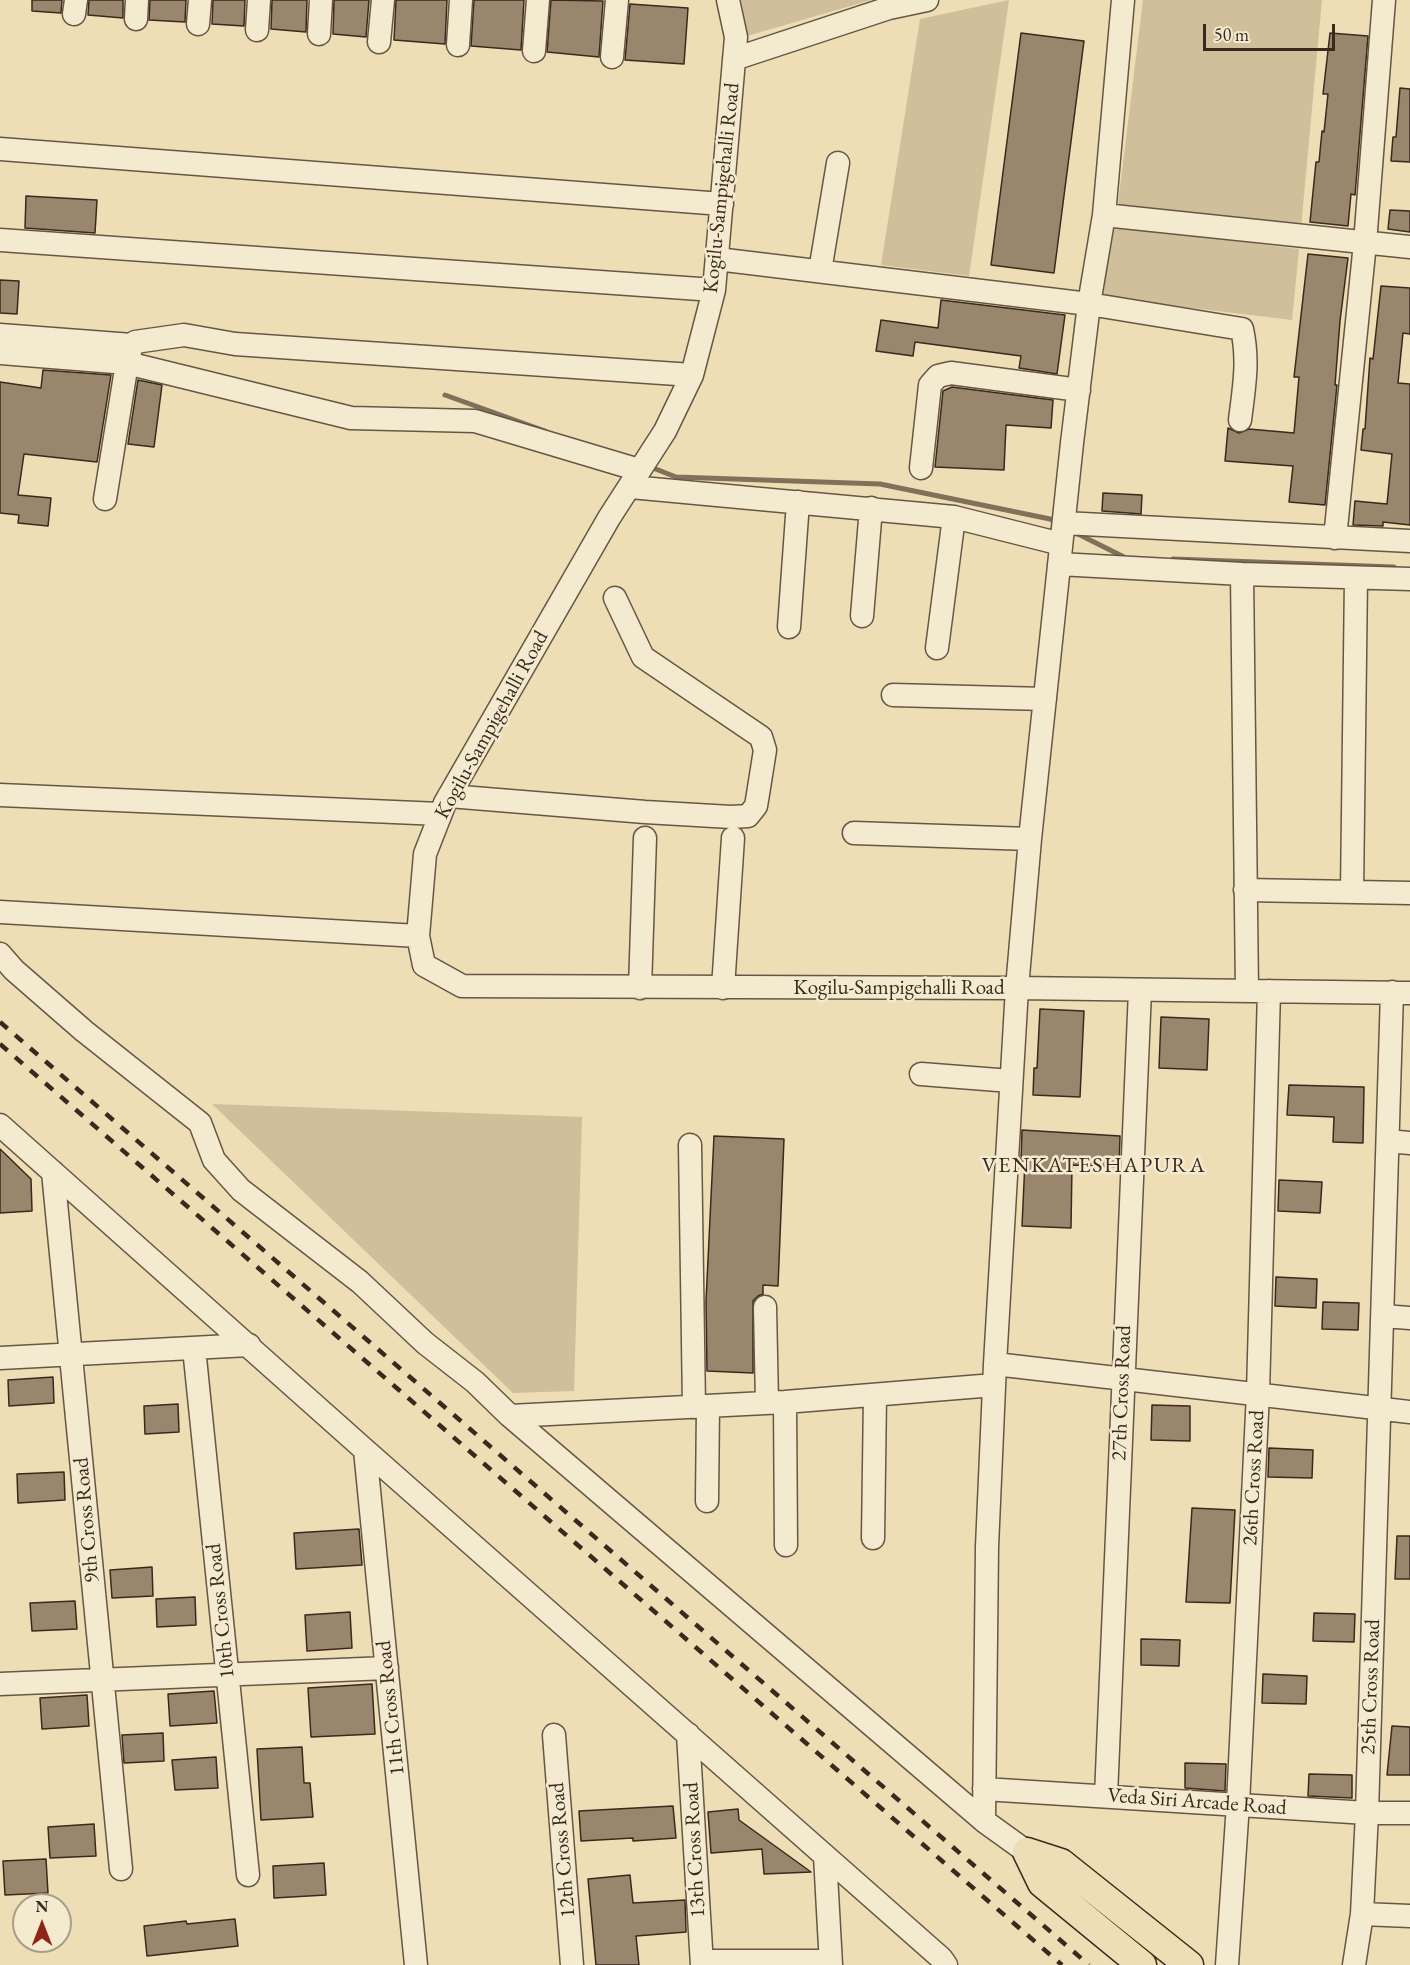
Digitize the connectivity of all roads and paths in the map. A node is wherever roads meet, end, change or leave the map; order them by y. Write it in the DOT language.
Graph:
graph roads {
  1 [pos="200,0"];
  2 [pos="259,0"];
  3 [pos="321,0"];
  4 [pos="383,0"];
  5 [pos="461,0"];
  6 [pos="538,0"];
  7 [pos="616,0"];
  8 [pos="728,0"];
  9 [pos="927,0"];
  10 [pos="1123,0"];
  11 [pos="1384,0"];
  12 [pos="198,24"];
  13 [pos="256,30"];
  14 [pos="319,34"];
  15 [pos="379,42"];
  16 [pos="458,45"];
  17 [pos="534,51"];
  18 [pos="612,57"];
  19 [pos="734,59"];
  20 [pos="0,149"];
  21 [pos="838,163"];
  22 [pos="722,204"];
  23 [pos="1104,214"];
  24 [pos="0,240"];
  25 [pos="1365,243"];
  26 [pos="1410,247"];
  27 [pos="717,259"];
  28 [pos="820,271"];
  29 [pos="714,290"];
  30 [pos="1089,304"];
  31 [pos="0,335"];
  32 [pos="0,353"];
  33 [pos="129,354"];
  34 [pos="692,375"];
  35 [pos="1079,390"];
  36 [pos="1240,420"];
  37 [pos="921,468"];
  38 [pos="639,471"];
  39 [pos="105,499"];
  40 [pos="798,502"];
  41 [pos="872,508"];
  42 [pos="954,517"];
  43 [pos="1062,538"];
  44 [pos="1335,538"];
  45 [pos="1410,541"];
  46 [pos="1242,574"];
  47 [pos="1356,578"];
  48 [pos="1410,579"];
  49 [pos="615,598"];
  50 [pos="862,616"];
  51 [pos="789,627"];
  52 [pos="937,648"];
  53 [pos="892,695"];
  54 [pos="1045,699"];
  55 [pos="0,795"];
  56 [pos="445,805"];
  57 [pos="854,833"];
  58 [pos="645,838"];
  59 [pos="733,838"];
  60 [pos="1030,839"];
  61 [pos="1245,890"];
  62 [pos="1352,892"];
  63 [pos="1410,893"];
  64 [pos="0,912"];
  65 [pos="418,936"];
  66 [pos="0,954"];
  67 [pos="640,988"];
  68 [pos="723,988"];
  69 [pos="1017,988"];
  70 [pos="1140,990"];
  71 [pos="1247,991"];
  72 [pos="1269,991"];
  73 [pos="1401,992"];
  74 [pos="921,1074"];
  75 [pos="1011,1081"];
  76 [pos="0,1125"];
  77 [pos="1399,1142"];
  78 [pos="690,1144"];
  79 [pos="53,1172"];
  80 [pos="765,1306"];
  81 [pos="1383,1316"];
  82 [pos="1410,1318"];
  83 [pos="249,1345"];
  84 [pos="194,1348"];
  85 [pos="71,1354"];
  86 [pos="0,1358"];
  87 [pos="994,1374"];
  88 [pos="1122,1379"];
  89 [pos="1258,1393"];
  90 [pos="875,1396"];
  91 [pos="776,1403"];
  92 [pos="701,1407"];
  93 [pos="1381,1409"];
  94 [pos="1410,1412"];
  95 [pos="510,1416"];
  96 [pos="365,1450"];
  97 [pos="707,1501"];
  98 [pos="873,1538"];
  99 [pos="786,1545"];
  100 [pos="387,1668"];
  101 [pos="227,1674"];
  102 [pos="102,1680"];
  103 [pos="0,1684"];
  104 [pos="688,1734"];
  105 [pos="554,1735"];
  106 [pos="984,1789"];
  107 [pos="1106,1796"];
  108 [pos="1238,1804"];
  109 [pos="1367,1813"];
  110 [pos="1410,1813"];
  111 [pos="984,1821"];
  112 [pos="1027,1852"];
  113 [pos="825,1856"];
  114 [pos="121,1869"];
  115 [pos="1052,1873"];
  116 [pos="248,1875"];
  117 [pos="1362,1914"];
  118 [pos="1410,1916"];
  119 [pos="702,1963"];
  120 [pos="830,1963"];
  121 [pos="416,1965"];
  122 [pos="572,1965"];
  123 [pos="946,1965"];
  124 [pos="1142,1965"];
  125 [pos="1189,1965"];
  126 [pos="1227,1965"];
  127 [pos="1354,1965"];
  1 -- 12 [label="street"];
  2 -- 13 [label="street"];
  3 -- 14 [label="street"];
  4 -- 15 [label="street"];
  5 -- 16 [label="street"];
  6 -- 17 [label="street"];
  7 -- 18 [label="street"];
  8 -- 19 [label="street, Kogilu-Sampigehalli Road"];
  9 -- 19 [label="street"];
  10 -- 23 [label="street"];
  11 -- 25 [label="street"];
  19 -- 22 [label="street, Kogilu-Sampigehalli Road"];
  20 -- 22 [label="street"];
  21 -- 28 [label="street"];
  22 -- 27 [label="street, Kogilu-Sampigehalli Road"];
  23 -- 25 [label="street"];
  23 -- 30 [label="street"];
  24 -- 29 [label="street"];
  25 -- 26 [label="street"];
  25 -- 44 [label="street"];
  27 -- 28 [label="street"];
  27 -- 29 [label="street, Kogilu-Sampigehalli Road"];
  28 -- 30 [label="street"];
  29 -- 34 [label="street, Kogilu-Sampigehalli Road"];
  30 -- 35 [label="street"];
  30 -- 36 [label="street"];
  31 -- 33 [label="street"];
  32 -- 33 [label="street"];
  33 -- 34 [label="street"];
  33 -- 38 [label="street"];
  33 -- 39 [label="street"];
  34 -- 38 [label="street, Kogilu-Sampigehalli Road"];
  35 -- 37 [label="street"];
  35 -- 43 [label="street"];
  38 -- 40 [label="street"];
  38 -- 56 [label="street, Kogilu-Sampigehalli Road"];
  40 -- 41 [label="street"];
  40 -- 51 [label="street"];
  41 -- 42 [label="street"];
  41 -- 50 [label="street"];
  42 -- 43 [label="street"];
  42 -- 52 [label="street"];
  43 -- 44 [label="street"];
  43 -- 46 [label="street"];
  43 -- 54 [label="street"];
  44 -- 45 [label="street"];
  46 -- 47 [label="street"];
  46 -- 61 [label="street"];
  47 -- 48 [label="street"];
  47 -- 62 [label="street"];
  49 -- 56 [label="street"];
  53 -- 54 [label="street"];
  54 -- 60 [label="street"];
  55 -- 56 [label="street"];
  56 -- 65 [label="street, Kogilu-Sampigehalli Road"];
  57 -- 60 [label="street"];
  58 -- 67 [label="street"];
  59 -- 68 [label="street"];
  60 -- 69 [label="street"];
  61 -- 62 [label="street"];
  61 -- 71 [label="street"];
  62 -- 63 [label="street"];
  64 -- 65 [label="street"];
  65 -- 67 [label="street, Kogilu-Sampigehalli Road"];
  66 -- 95 [label="street"];
  67 -- 68 [label="street, Kogilu-Sampigehalli Road"];
  68 -- 69 [label="street, Kogilu-Sampigehalli Road"];
  69 -- 70 [label="street, Kogilu-Sampigehalli Road"];
  69 -- 75 [label="street"];
  70 -- 71 [label="street, Kogilu-Sampigehalli Road"];
  70 -- 88 [label="street, 27th Cross Road"];
  71 -- 72 [label="street, Kogilu-Sampigehalli Road"];
  72 -- 73 [label="street, Kogilu-Sampigehalli Road"];
  72 -- 89 [label="street, 26th Cross Road"];
  73 -- 77 [label="street, 25th Cross Road"];
  74 -- 75 [label="street"];
  75 -- 87 [label="street"];
  76 -- 79 [label="street"];
  77 -- 81 [label="street, 25th Cross Road"];
  78 -- 92 [label="street"];
  79 -- 83 [label="street"];
  79 -- 85 [label="street, 9th Cross Road"];
  80 -- 91 [label="street"];
  81 -- 82 [label="street"];
  81 -- 93 [label="street, 25th Cross Road"];
  83 -- 84 [label="street"];
  83 -- 96 [label="street"];
  84 -- 85 [label="street"];
  84 -- 101 [label="street, 10th Cross Road"];
  85 -- 86 [label="street"];
  85 -- 102 [label="street, 9th Cross Road"];
  87 -- 88 [label="street"];
  87 -- 90 [label="street"];
  87 -- 106 [label="street"];
  88 -- 89 [label="street"];
  88 -- 107 [label="street, 27th Cross Road"];
  89 -- 93 [label="street"];
  89 -- 108 [label="street, 26th Cross Road"];
  90 -- 91 [label="street"];
  90 -- 98 [label="street"];
  91 -- 92 [label="street"];
  91 -- 99 [label="street"];
  92 -- 95 [label="street"];
  92 -- 97 [label="street"];
  93 -- 94 [label="street"];
  93 -- 109 [label="street, 25th Cross Road"];
  95 -- 111 [label="street"];
  96 -- 100 [label="street, 11th Cross Road"];
  96 -- 104 [label="street"];
  100 -- 101 [label="street"];
  100 -- 121 [label="street, 11th Cross Road"];
  101 -- 102 [label="street"];
  101 -- 116 [label="street, 10th Cross Road"];
  102 -- 103 [label="street"];
  102 -- 114 [label="street, 9th Cross Road"];
  104 -- 113 [label="street"];
  104 -- 119 [label="street, 13th Cross Road"];
  105 -- 122 [label="street, 12th Cross Road"];
  106 -- 107 [label="street, Veda Siri Arcade Road"];
  106 -- 111 [label="street"];
  107 -- 108 [label="street, Veda Siri Arcade Road"];
  108 -- 109 [label="street, Veda Siri Arcade Road"];
  108 -- 126 [label="street, 26th Cross Road"];
  109 -- 110 [label="street, Veda Siri Arcade Road"];
  109 -- 117 [label="street, 25th Cross Road"];
  111 -- 112 [label="street"];
  112 -- 115 [label="main road"];
  113 -- 120 [label="street"];
  113 -- 123 [label="street"];
  115 -- 124 [label="main road"];
  115 -- 125 [label="main road"];
  117 -- 118 [label="street"];
  117 -- 127 [label="street, 25th Cross Road"];
  119 -- 120 [label="street"];
}
